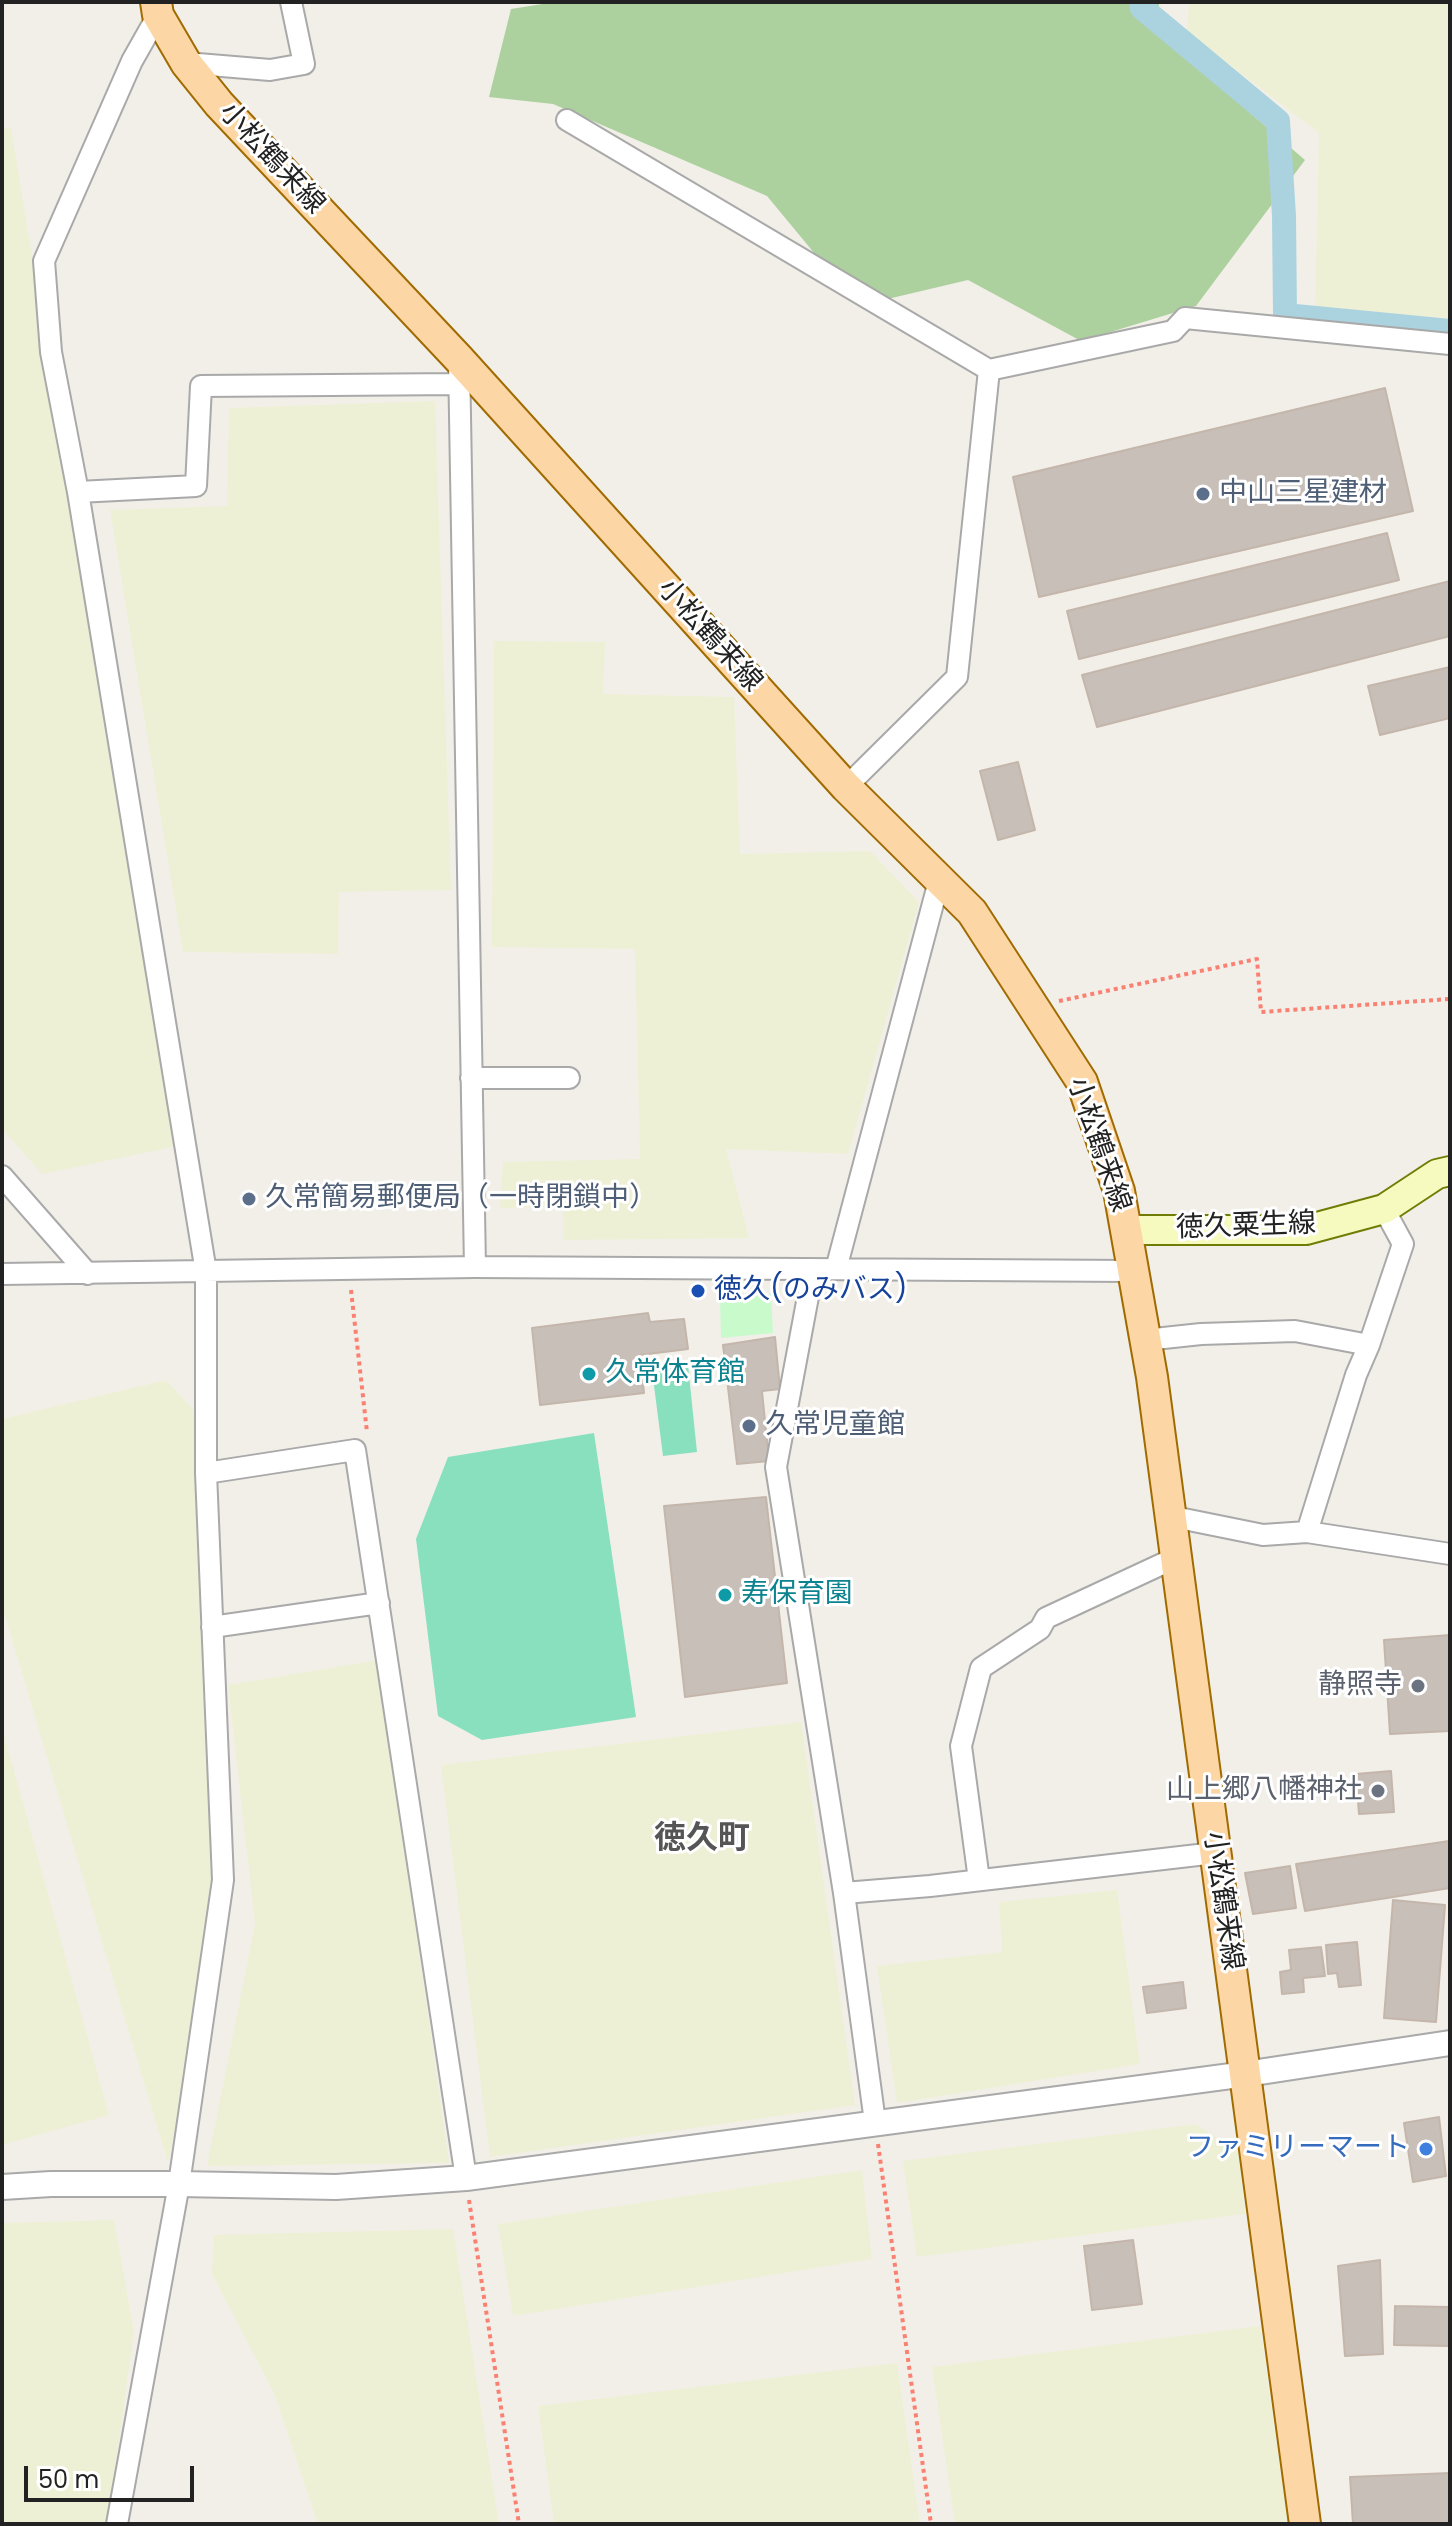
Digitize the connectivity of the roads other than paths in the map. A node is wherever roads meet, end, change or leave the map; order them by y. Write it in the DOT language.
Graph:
graph roads {
  1 [pos="291,2"];
  2 [pos="157,8"];
  3 [pos="186,63"];
  4 [pos="567,120"];
  5 [pos="1450,344"];
  6 [pos="989,370"];
  7 [pos="459,371"];
  8 [pos="78,492"];
  9 [pos="846,787"];
  10 [pos="939,881"];
  11 [pos="471,1078"];
  12 [pos="569,1078"];
  13 [pos="1450,1171"];
  14 [pos="2,1176"];
  15 [pos="1384,1209"];
  16 [pos="1126,1230"];
  17 [pos="475,1267"];
  18 [pos="836,1269"];
  19 [pos="813,1270"];
  20 [pos="1133,1271"];
  21 [pos="206,1272"];
  22 [pos="2,1274"];
  23 [pos="88,1274"];
  24 [pos="1145,1340"];
  25 [pos="1369,1345"];
  26 [pos="206,1473"];
  27 [pos="1169,1516"];
  28 [pos="1307,1532"];
  29 [pos="1450,1554"];
  30 [pos="1175,1558"];
  31 [pos="379,1603"];
  32 [pos="212,1627"];
  33 [pos="1215,1853"];
  34 [pos="979,1880"];
  35 [pos="844,1893"];
  36 [pos="1450,2043"];
  37 [pos="1246,2074"];
  38 [pos="875,2122"];
  39 [pos="466,2178"];
  40 [pos="179,2184"];
  41 [pos="2,2187"];
  42 [pos="117,2524"];
  43 [pos="1305,2524"];
  1 -- 3 [label="street"];
  2 -- 3 [label="main road, 小松鶴来線"];
  2 -- 8 [label="street"];
  3 -- 7 [label="main road, 小松鶴来線"];
  4 -- 6 [label="street"];
  5 -- 6 [label="street"];
  6 -- 9 [label="street"];
  7 -- 8 [label="street"];
  7 -- 9 [label="main road, 小松鶴来線"];
  7 -- 11 [label="street"];
  8 -- 21 [label="street"];
  9 -- 10 [label="main road, 小松鶴来線"];
  10 -- 16 [label="main road, 小松鶴来線"];
  10 -- 18 [label="street"];
  11 -- 12 [label="street"];
  11 -- 17 [label="street"];
  13 -- 15 [label="main road, 徳久粟生線"];
  14 -- 23 [label="street"];
  15 -- 16 [label="main road, 徳久粟生線"];
  15 -- 25 [label="street"];
  16 -- 20 [label="main road, 小松鶴来線"];
  17 -- 19 [label="street"];
  17 -- 21 [label="street"];
  18 -- 19 [label="street"];
  18 -- 20 [label="street"];
  19 -- 35 [label="street"];
  20 -- 24 [label="main road, 小松鶴来線"];
  21 -- 23 [label="street"];
  21 -- 26 [label="street"];
  22 -- 23 [label="street"];
  24 -- 25 [label="street"];
  24 -- 27 [label="main road, 小松鶴来線"];
  25 -- 28 [label="street"];
  26 -- 31 [label="street"];
  26 -- 32 [label="street"];
  27 -- 28 [label="street"];
  27 -- 30 [label="main road, 小松鶴来線"];
  28 -- 29 [label="street"];
  30 -- 33 [label="main road, 小松鶴来線"];
  30 -- 34 [label="street"];
  31 -- 32 [label="street"];
  31 -- 39 [label="street"];
  32 -- 40 [label="street"];
  33 -- 34 [label="street"];
  33 -- 37 [label="main road, 小松鶴来線"];
  34 -- 35 [label="street"];
  35 -- 38 [label="street"];
  36 -- 37 [label="street"];
  37 -- 38 [label="street"];
  37 -- 43 [label="main road, 小松鶴来線"];
  38 -- 39 [label="street"];
  39 -- 40 [label="street"];
  40 -- 41 [label="street"];
  40 -- 42 [label="street"];
}
